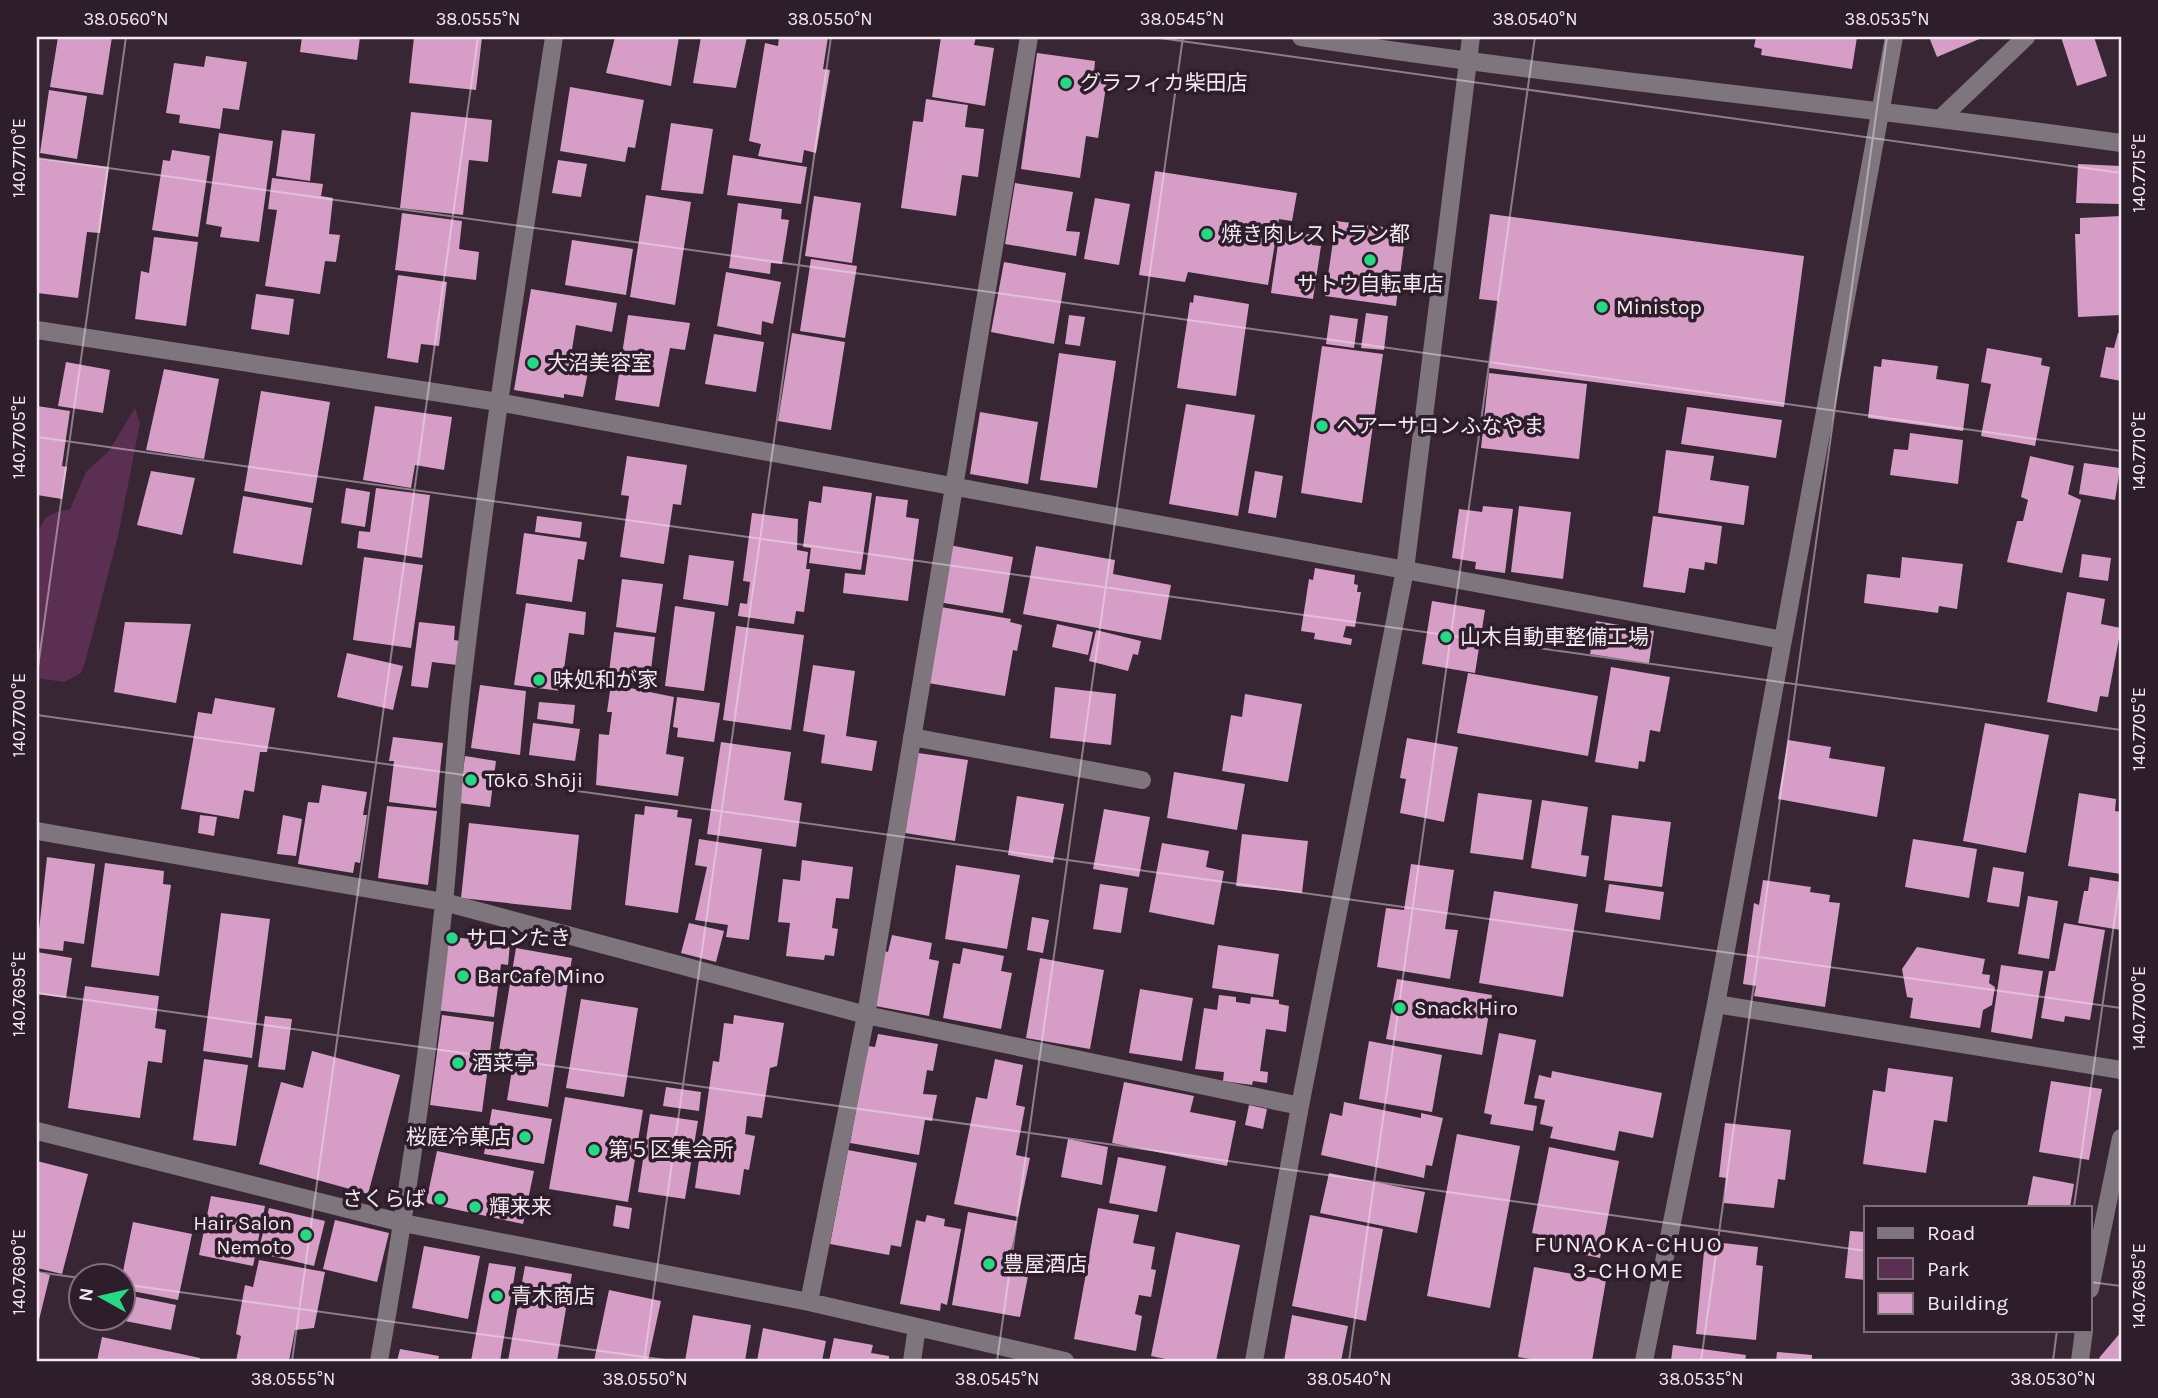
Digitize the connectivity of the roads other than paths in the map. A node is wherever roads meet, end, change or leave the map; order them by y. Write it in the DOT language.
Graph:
graph roads {
  1 [pos="554,37"];
  2 [pos="1029,37"];
  3 [pos="1301,37"];
  4 [pos="1471,37"];
  5 [pos="1894,37"];
  6 [pos="2026,37"];
  7 [pos="1470,63"];
  8 [pos="1882,110"];
  9 [pos="1942,117"];
  10 [pos="2121,143"];
  11 [pos="37,330"];
  12 [pos="498,402"];
  13 [pos="954,484"];
  14 [pos="1405,570"];
  15 [pos="1783,640"];
  16 [pos="912,737"];
  17 [pos="1142,780"];
  18 [pos="37,831"];
  19 [pos="444,902"];
  20 [pos="1716,1004"];
  21 [pos="866,1015"];
  22 [pos="2121,1070"];
  23 [pos="1300,1106"];
  24 [pos="37,1131"];
  25 [pos="2121,1138"];
  26 [pos="403,1223"];
  27 [pos="2092,1279"];
  28 [pos="809,1302"];
  29 [pos="917,1327"];
  30 [pos="2084,1332"];
  31 [pos="379,1361"];
  32 [pos="912,1361"];
  33 [pos="1065,1361"];
  34 [pos="1254,1361"];
  35 [pos="1644,1361"];
  36 [pos="2080,1361"];
  1 -- 12 [label="street"];
  2 -- 13 [label="street"];
  3 -- 7 [label="street"];
  4 -- 7 [label="street"];
  5 -- 8 [label="street"];
  6 -- 9 [label="street"];
  7 -- 8 [label="street"];
  7 -- 14 [label="street"];
  8 -- 9 [label="street"];
  8 -- 15 [label="street"];
  9 -- 10 [label="street"];
  11 -- 12 [label="street"];
  12 -- 13 [label="street"];
  12 -- 19 [label="street"];
  13 -- 14 [label="street"];
  13 -- 16 [label="street"];
  14 -- 15 [label="street"];
  14 -- 23 [label="street"];
  15 -- 20 [label="street"];
  16 -- 17 [label="street"];
  16 -- 21 [label="street"];
  18 -- 19 [label="street"];
  19 -- 21 [label="street"];
  19 -- 26 [label="street"];
  20 -- 22 [label="street"];
  20 -- 35 [label="street"];
  21 -- 23 [label="street"];
  21 -- 28 [label="street"];
  23 -- 34 [label="street"];
  24 -- 26 [label="street"];
  25 -- 27 [label="street"];
  26 -- 28 [label="street"];
  26 -- 31 [label="street"];
  28 -- 29 [label="street"];
  29 -- 32 [label="street"];
  29 -- 33 [label="street"];
  30 -- 36 [label="street"];
}
